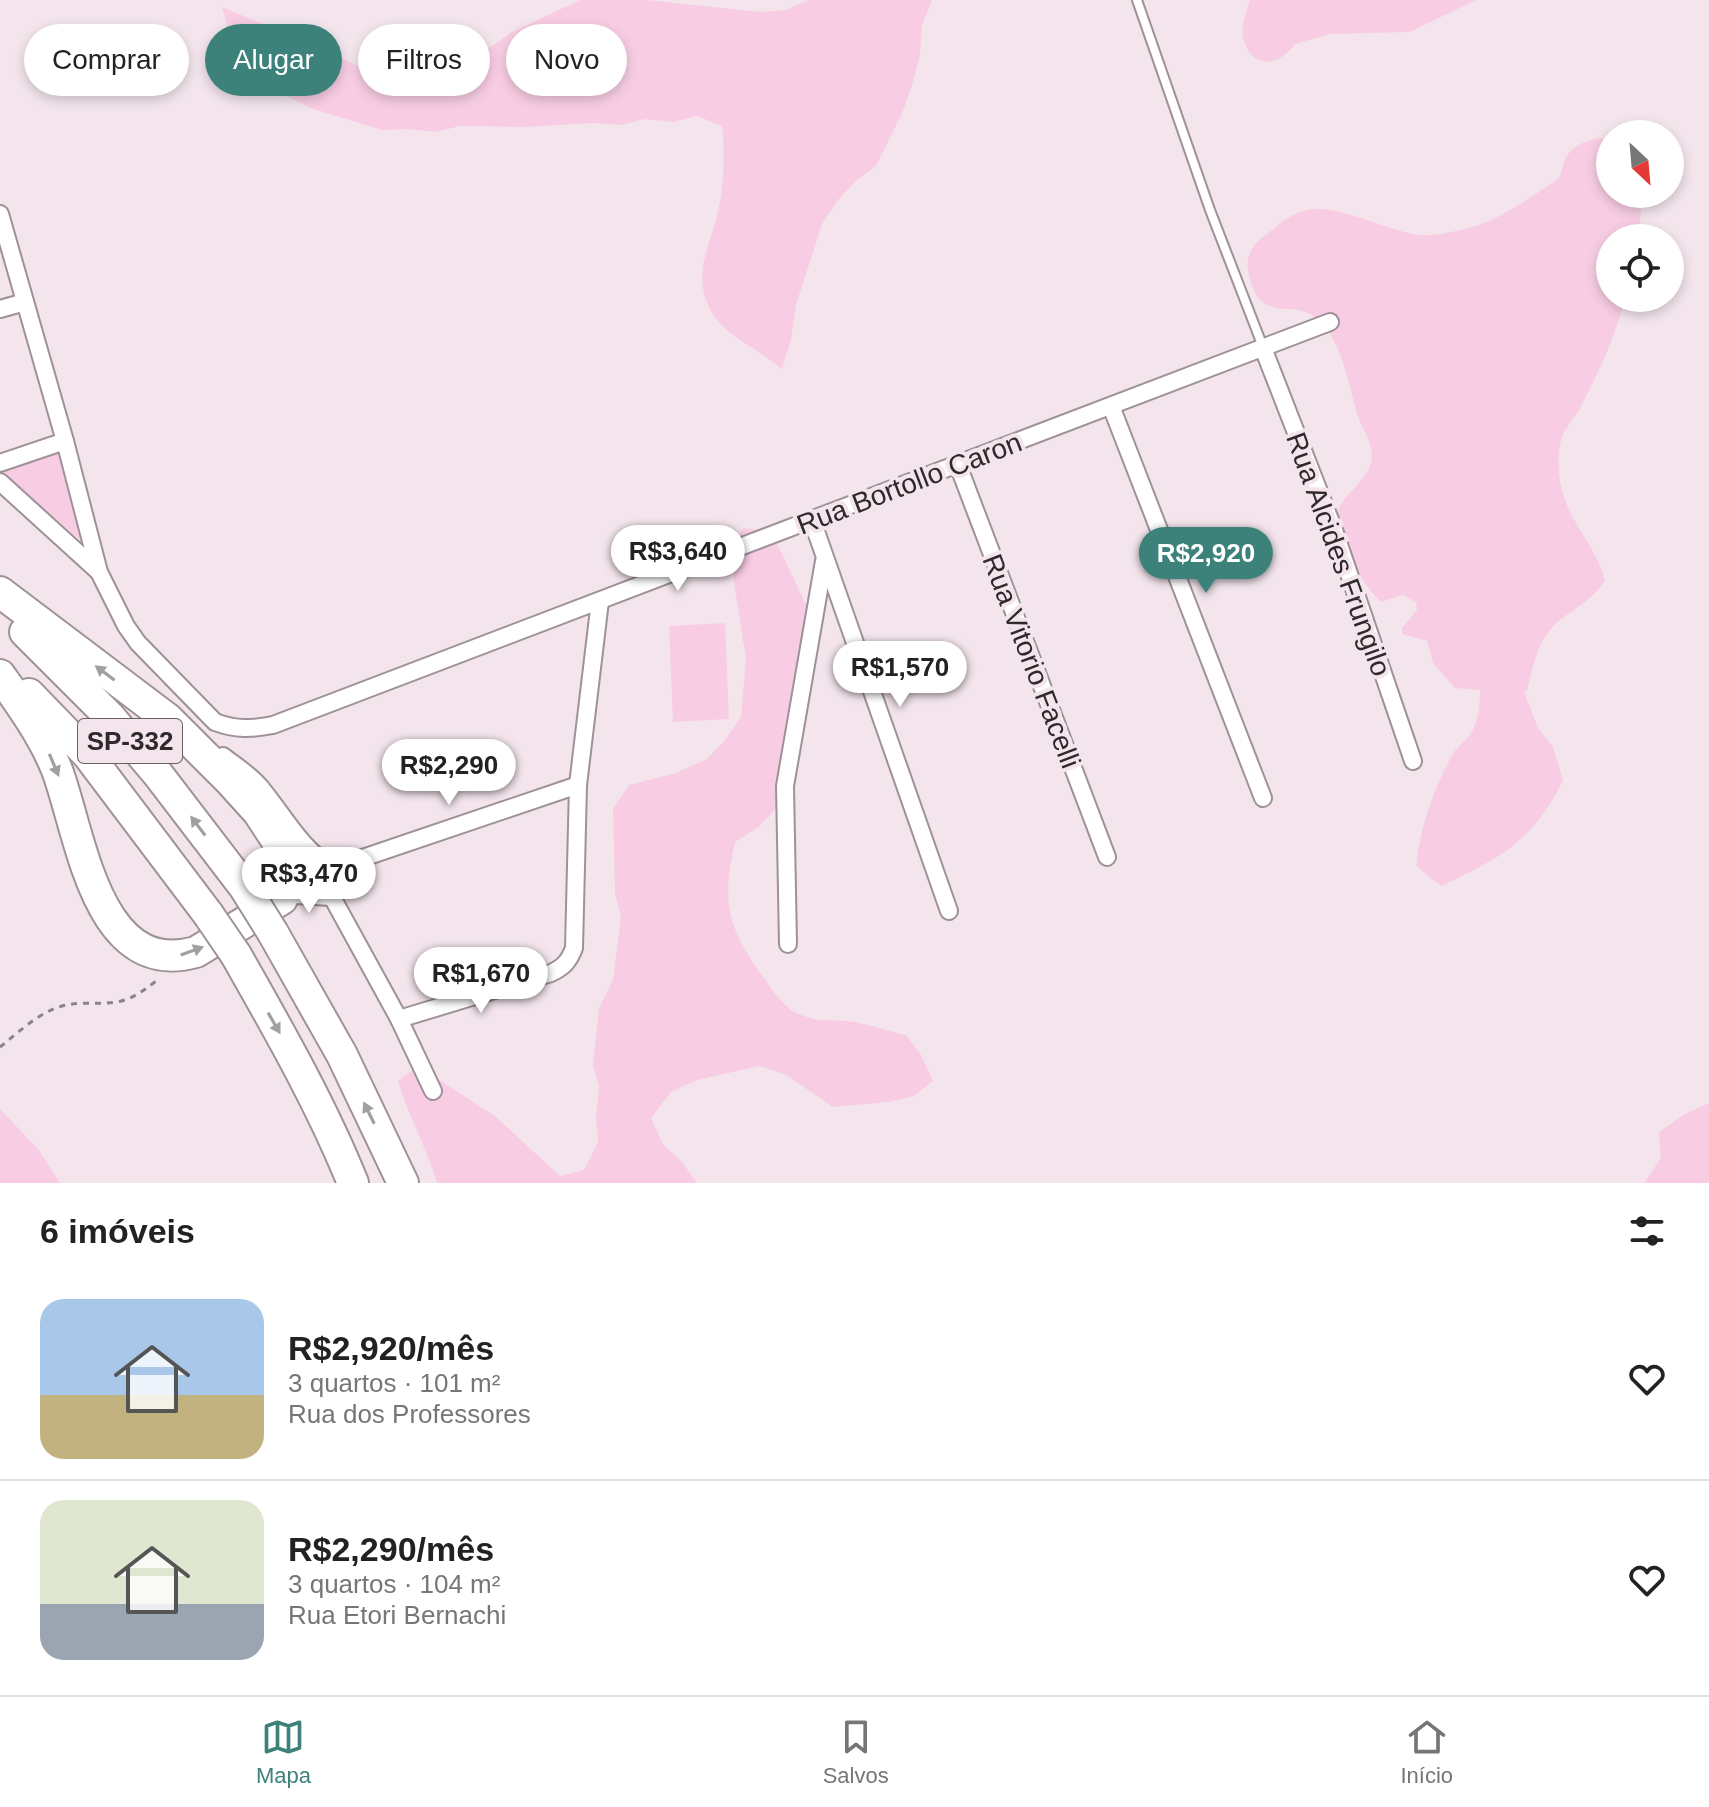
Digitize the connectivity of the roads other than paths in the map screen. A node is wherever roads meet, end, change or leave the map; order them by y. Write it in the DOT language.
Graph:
graph roads {
  1 [pos="1137,0"];
  2 [pos="0,214"];
  3 [pos="25,302"];
  4 [pos="0,309"];
  5 [pos="1330,322"];
  6 [pos="1263,348"];
  7 [pos="1111,406"];
  8 [pos="65,441"];
  9 [pos="0,463"];
  10 [pos="958,465"];
  11 [pos="0,482"];
  12 [pos="812,520"];
  13 [pos="825,556"];
  14 [pos="99,572"];
  15 [pos="0,592"];
  16 [pos="600,601"];
  17 [pos="0,607"];
  18 [pos="0,664"];
  19 [pos="0,675"];
  20 [pos="168,719"];
  21 [pos="1413,761"];
  22 [pos="578,785"];
  23 [pos="1263,798"];
  24 [pos="1107,857"];
  25 [pos="333,868"];
  26 [pos="332,897"];
  27 [pos="282,899"];
  28 [pos="949,911"];
  29 [pos="788,944"];
  30 [pos="399,1019"];
  31 [pos="433,1091"];
  32 [pos="353,1183"];
  33 [pos="403,1183"];
  1 -- 6 [label="lane"];
  2 -- 3 [label="street"];
  3 -- 4 [label="street"];
  3 -- 8 [label="street"];
  5 -- 6 [label="street, Rua Bortollo Caron"];
  6 -- 7 [label="street, Rua Bortollo Caron"];
  6 -- 21 [label="street, Rua Alcides Frungilo"];
  7 -- 10 [label="street, Rua Bortollo Caron"];
  7 -- 23 [label="street"];
  8 -- 9 [label="street"];
  8 -- 14 [label="street"];
  10 -- 12 [label="street, Rua Bortollo Caron"];
  10 -- 24 [label="street, Rua Vitorio Facelli"];
  11 -- 14 [label="street"];
  12 -- 13 [label="street"];
  12 -- 16 [label="street, Rua Bortollo Caron"];
  13 -- 28 [label="street"];
  13 -- 29 [label="street"];
  14 -- 16 [label="street, Rua Bortollo Caron"];
  20 -- 15 [label="highway, one-way"];
  16 -- 22 [label="street"];
  33 -- 17 [label="highway, SP-332, one-way, bridge"];
  18 -- 32 [label="highway, SP-332, one-way, bridge"];
  19 -- 27 [label="highway, one-way"];
  20 -- 25 [label="street"];
  20 -- 27 [label="highway"];
  22 -- 25 [label="street"];
  22 -- 30 [label="street"];
  25 -- 26 [label="street"];
  26 -- 27 [label="street"];
  26 -- 30 [label="street"];
  30 -- 31 [label="street"];
}
